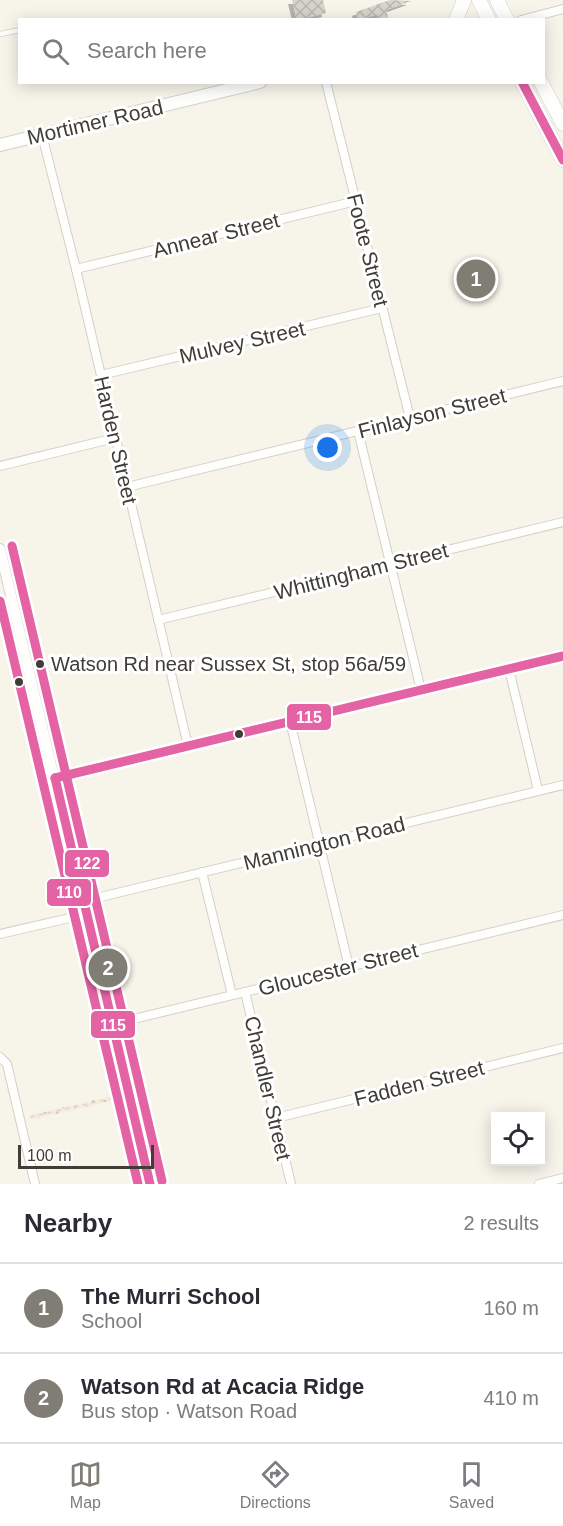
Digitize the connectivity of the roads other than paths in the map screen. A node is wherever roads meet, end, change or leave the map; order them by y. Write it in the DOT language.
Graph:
graph roads {
  1 [pos="464,0"];
  2 [pos="479,0"];
  3 [pos="497,0"];
  4 [pos="563,9"];
  5 [pos="457,18"];
  6 [pos="488,18"];
  7 [pos="506,18"];
  8 [pos="529,18"];
  9 [pos="18,30"];
  10 [pos="0,34"];
  11 [pos="252,84"];
  12 [pos="327,84"];
  13 [pos="523,84"];
  14 [pos="542,84"];
  15 [pos="563,124"];
  16 [pos="42,135"];
  17 [pos="0,145"];
  18 [pos="563,160"];
  19 [pos="356,201"];
  20 [pos="76,269"];
  21 [pos="382,308"];
  22 [pos="101,375"];
  23 [pos="563,381"];
  24 [pos="410,418"];
  25 [pos="358,431"];
  26 [pos="115,438"];
  27 [pos="0,466"];
  28 [pos="127,487"];
  29 [pos="563,522"];
  30 [pos="0,549"];
  31 [pos="391,564"];
  32 [pos="2,567"];
  33 [pos="158,620"];
  34 [pos="563,656"];
  35 [pos="509,669"];
  36 [pos="421,690"];
  37 [pos="290,721"];
  38 [pos="188,746"];
  39 [pos="55,778"];
  40 [pos="563,785"];
  41 [pos="538,790"];
  42 [pos="320,844"];
  43 [pos="202,872"];
  44 [pos="84,901"];
  45 [pos="87,914"];
  46 [pos="563,915"];
  47 [pos="0,934"];
  48 [pos="349,967"];
  49 [pos="245,992"];
  50 [pos="232,995"];
  51 [pos="113,1024"];
  52 [pos="563,1048"];
  53 [pos="0,1057"];
  54 [pos="276,1118"];
  55 [pos="563,1178"];
  56 [pos="35,1184"];
  57 [pos="150,1184"];
  58 [pos="291,1184"];
  59 [pos="539,1184"];
  1 -- 5 [label="highway"];
  2 -- 6 [label="highway"];
  3 -- 7 [label="highway"];
  4 -- 8 [label="street"];
  9 -- 10 [label="lane"];
  11 -- 16 [label="main road, Mortimer Road"];
  12 -- 19 [label="street, Foote Street"];
  13 -- 18 [label="highway"];
  14 -- 15 [label="highway"];
  16 -- 17 [label="main road, Mortimer Road"];
  16 -- 20 [label="street, Harden Street"];
  19 -- 20 [label="street, Annear Street"];
  19 -- 21 [label="street, Foote Street"];
  20 -- 22 [label="street, Harden Street"];
  21 -- 22 [label="street, Mulvey Street"];
  21 -- 24 [label="street, Foote Street"];
  22 -- 26 [label="street, Harden Street"];
  23 -- 24 [label="street, Finlayson Street"];
  24 -- 25 [label="street, Finlayson Street"];
  25 -- 28 [label="street, Finlayson Street"];
  25 -- 31 [label="street"];
  26 -- 27 [label="street"];
  26 -- 28 [label="street, Harden Street"];
  28 -- 33 [label="street, Harden Street"];
  29 -- 31 [label="street, Whittingham Street"];
  30 -- 32 [label="street"];
  31 -- 33 [label="street, Whittingham Street"];
  31 -- 36 [label="street"];
  32 -- 39 [label="street"];
  33 -- 38 [label="street, Harden Street"];
  34 -- 35 [label="street"];
  35 -- 36 [label="street"];
  35 -- 41 [label="street"];
  36 -- 37 [label="street"];
  37 -- 38 [label="street"];
  37 -- 42 [label="street"];
  38 -- 39 [label="street"];
  39 -- 44 [label="street"];
  40 -- 41 [label="street, Mannington Road"];
  41 -- 42 [label="street, Mannington Road"];
  42 -- 43 [label="street, Mannington Road"];
  42 -- 48 [label="street"];
  43 -- 44 [label="street, Mannington Road"];
  43 -- 50 [label="street"];
  44 -- 45 [label="street"];
  45 -- 47 [label="street"];
  45 -- 51 [label="street"];
  46 -- 48 [label="street, Gloucester Street"];
  48 -- 49 [label="street, Gloucester Street"];
  49 -- 50 [label="street, Gloucester Street"];
  49 -- 54 [label="street, Chandler Street"];
  50 -- 51 [label="street, Gloucester Street"];
  51 -- 57 [label="street"];
  52 -- 54 [label="street, Fadden Street"];
  53 -- 56 [label="street"];
  54 -- 58 [label="street, Chandler Street"];
  55 -- 59 [label="street"];
}
